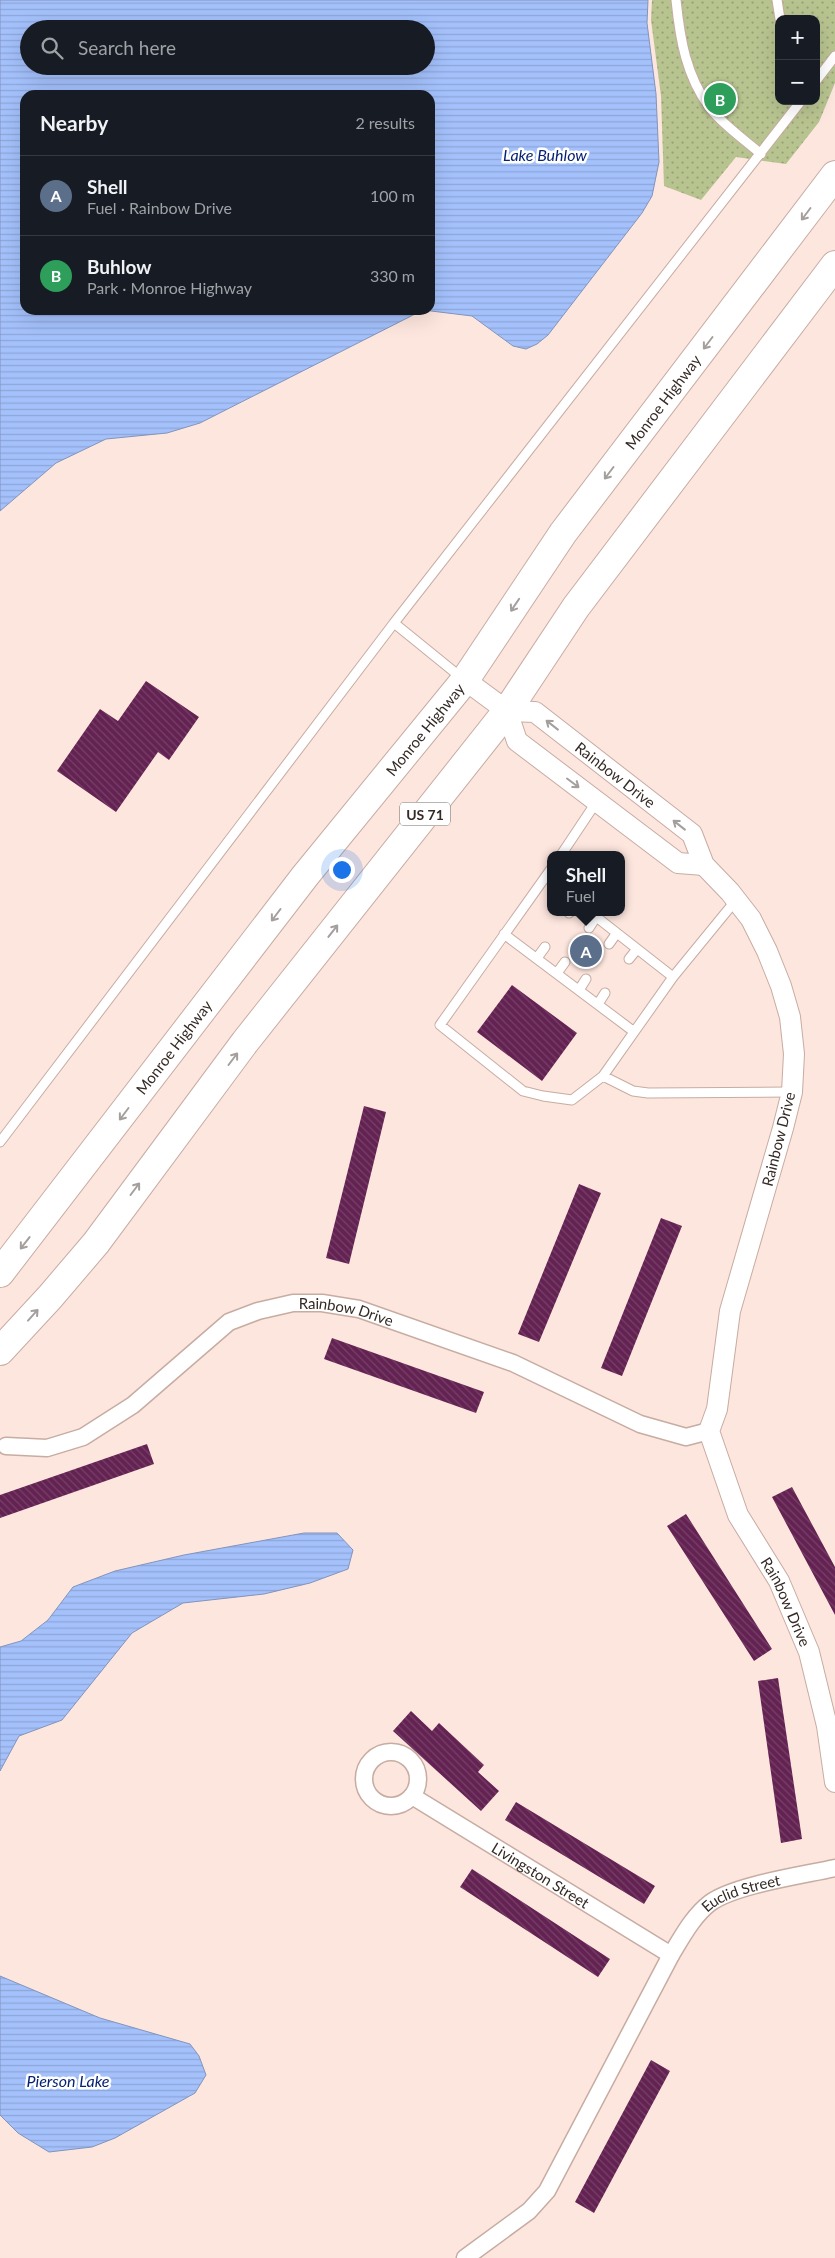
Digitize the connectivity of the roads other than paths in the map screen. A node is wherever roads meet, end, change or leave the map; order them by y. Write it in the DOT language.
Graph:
graph roads {
  1 [pos="676,0"];
  2 [pos="777,0"];
  3 [pos="779,15"];
  4 [pos="835,56"];
  5 [pos="820,76"];
  6 [pos="796,105"];
  7 [pos="761,154"];
  8 [pos="835,175"];
  9 [pos="835,265"];
  10 [pos="394,623"];
  11 [pos="465,680"];
  12 [pos="506,711"];
  13 [pos="597,801"];
  14 [pos="564,851"];
  15 [pos="704,865"];
  16 [pos="547,881"];
  17 [pos="736,900"];
  18 [pos="593,916"];
  19 [pos="594,916"];
  20 [pos="589,928"];
  21 [pos="504,934"];
  22 [pos="616,934"];
  23 [pos="609,944"];
  24 [pos="545,947"];
  25 [pos="636,949"];
  26 [pos="537,958"];
  27 [pos="629,959"];
  28 [pos="565,962"];
  29 [pos="557,973"];
  30 [pos="673,977"];
  31 [pos="586,979"];
  32 [pos="579,990"];
  33 [pos="605,993"];
  34 [pos="598,1004"];
  35 [pos="633,1031"];
  36 [pos="603,1076"];
  37 [pos="792,1092"];
  38 [pos="0,1142"];
  39 [pos="0,1273"];
  40 [pos="0,1351"];
  41 [pos="710,1431"];
  42 [pos="6,1446"];
  43 [pos="835,1782"];
  44 [pos="412,1796"];
  45 [pos="835,1868"];
  46 [pos="671,1955"];
  47 [pos="465,2258"];
  1 -- 7 [label="lane"];
  2 -- 3 [label="lane"];
  4 -- 5 [label="lane"];
  6 -- 7 [label="lane"];
  7 -- 10 [label="lane"];
  8 -- 11 [label="highway, Monroe Highway, one-way"];
  9 -- 12 [label="highway, US 71"];
  10 -- 11 [label="lane"];
  10 -- 38 [label="lane"];
  11 -- 12 [label="street"];
  11 -- 39 [label="highway, Monroe Highway, one-way"];
  12 -- 13 [label="street, Rainbow Drive, one-way"];
  15 -- 12 [label="street, Rainbow Drive, one-way"];
  40 -- 12 [label="highway, US 71, one-way"];
  13 -- 14 [label="lane"];
  13 -- 15 [label="street, Rainbow Drive"];
  15 -- 17 [label="street, Rainbow Drive"];
  16 -- 21 [label="lane"];
  17 -- 30 [label="lane"];
  17 -- 37 [label="street, Rainbow Drive"];
  18 -- 20 [label="lane"];
  19 -- 22 [label="lane"];
  21 -- 26 [label="lane"];
  21 -- 36 [label="lane"];
  22 -- 23 [label="lane"];
  22 -- 25 [label="lane"];
  24 -- 26 [label="lane"];
  25 -- 27 [label="lane"];
  25 -- 30 [label="lane"];
  26 -- 29 [label="lane"];
  28 -- 29 [label="lane"];
  29 -- 32 [label="lane"];
  30 -- 35 [label="lane"];
  31 -- 32 [label="lane"];
  32 -- 34 [label="lane"];
  33 -- 34 [label="lane"];
  34 -- 35 [label="lane"];
  35 -- 36 [label="lane"];
  36 -- 37 [label="lane"];
  37 -- 41 [label="street, Rainbow Drive"];
  41 -- 42 [label="street, Rainbow Drive"];
  41 -- 43 [label="street, Rainbow Drive"];
  44 -- 46 [label="street, Livingston Street"];
  45 -- 46 [label="street, Euclid Street"];
  46 -- 47 [label="street, Euclid Street"];
}
